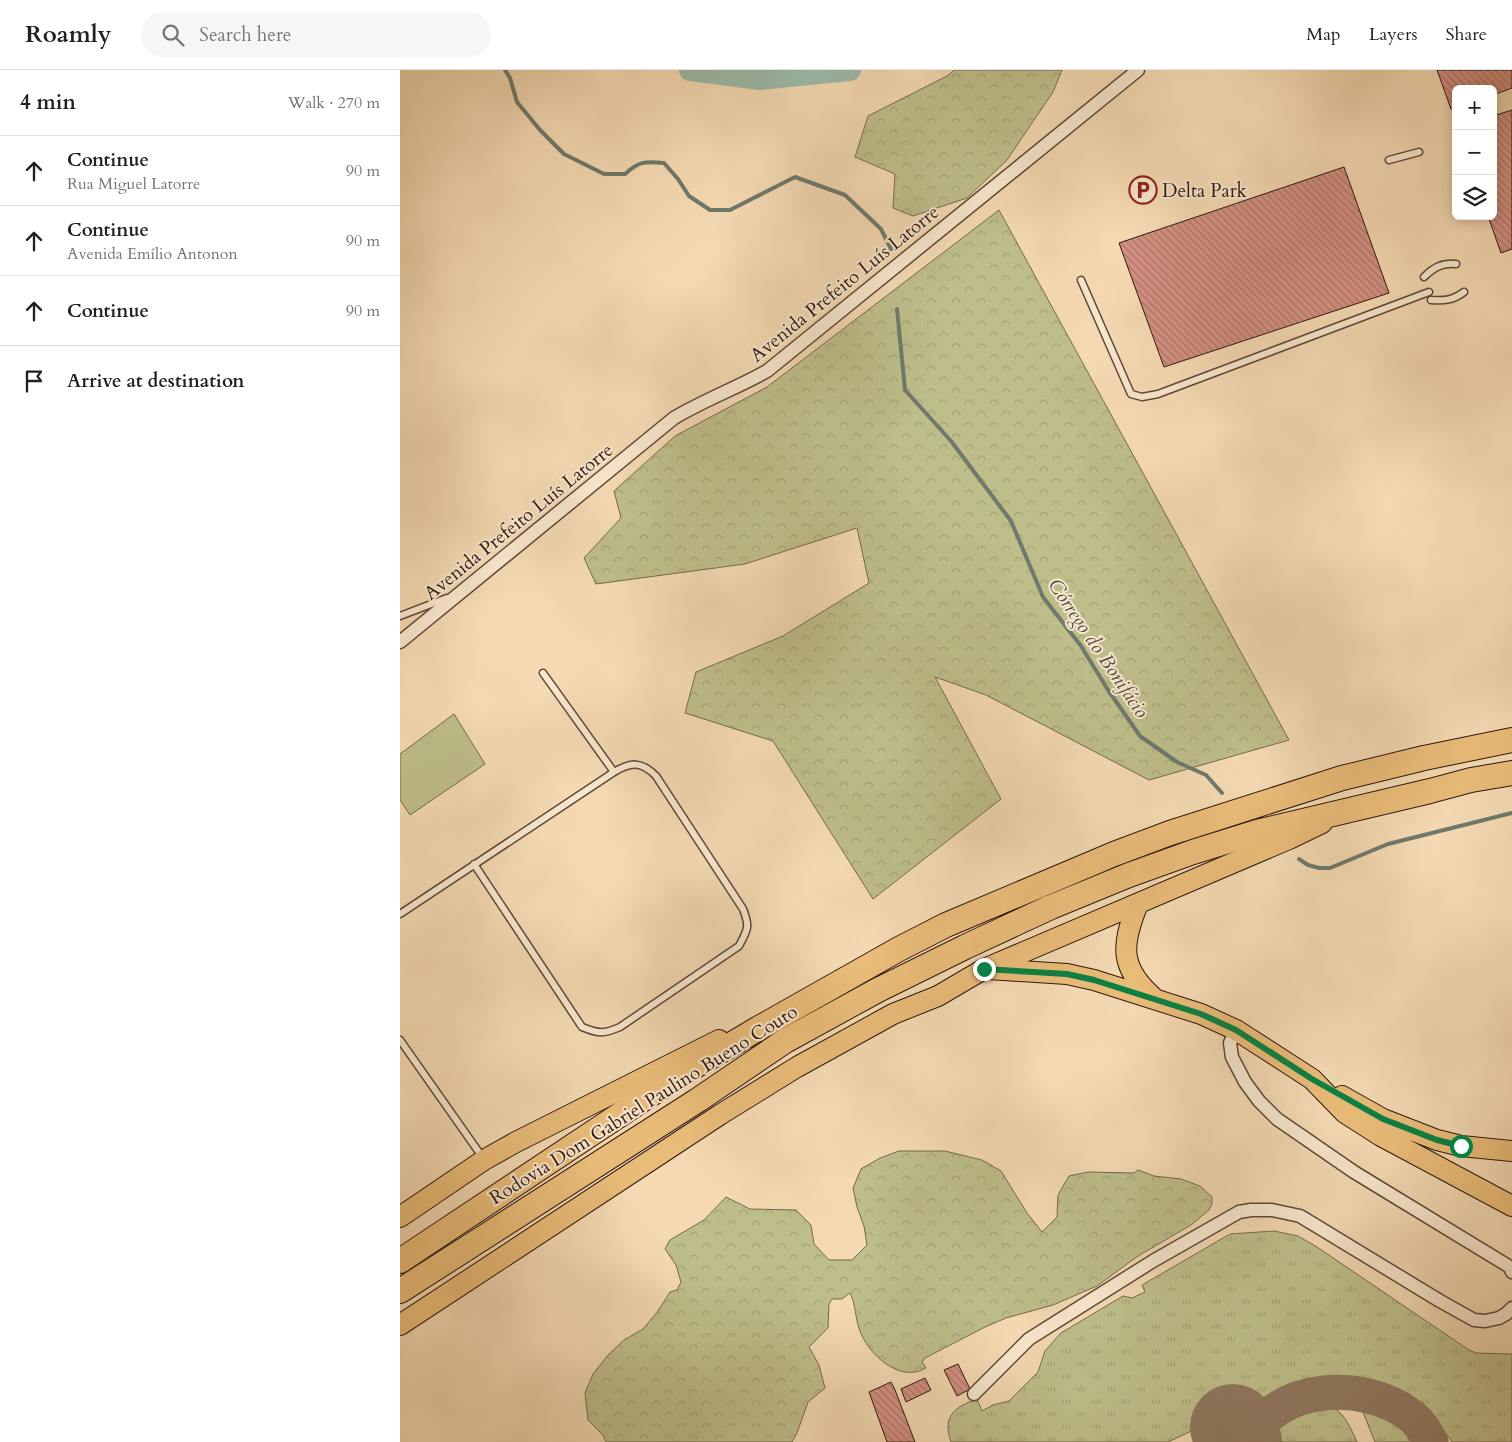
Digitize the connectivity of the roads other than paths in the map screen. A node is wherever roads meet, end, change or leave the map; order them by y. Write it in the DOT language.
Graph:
graph roads {
  1 [pos="1138,70"];
  2 [pos="1419,152"];
  3 [pos="1389,160"];
  4 [pos="1456,264"];
  5 [pos="1424,277"];
  6 [pos="1081,280"];
  7 [pos="1429,292"];
  8 [pos="1464,292"];
  9 [pos="1432,300"];
  10 [pos="460,594"];
  11 [pos="400,616"];
  12 [pos="400,642"];
  13 [pos="542,673"];
  14 [pos="1512,728"];
  15 [pos="1512,740"];
  16 [pos="614,772"];
  17 [pos="1512,772"];
  18 [pos="1347,811"];
  19 [pos="1170,833"];
  20 [pos="474,864"];
  21 [pos="1138,904"];
  22 [pos="400,914"];
  23 [pos="984,969"];
  24 [pos="836,984"];
  25 [pos="1155,999"];
  26 [pos="1236,1030"];
  27 [pos="400,1040"];
  28 [pos="1312,1079"];
  29 [pos="1512,1151"];
  30 [pos="484,1160"];
  31 [pos="1512,1206"];
  32 [pos="400,1217"];
  33 [pos="400,1261"];
  34 [pos="1512,1272"];
  35 [pos="400,1291"];
  36 [pos="1512,1308"];
  37 [pos="402,1324"];
  38 [pos="974,1394"];
  1 -- 10 [label="street, Avenida Prefeito Luís Latorre"];
  2 -- 3 [label="lane"];
  4 -- 5 [label="lane"];
  6 -- 7 [label="lane"];
  8 -- 9 [label="lane"];
  10 -- 11 [label="lane"];
  10 -- 12 [label="street, Avenida Prefeito Luís Latorre"];
  13 -- 16 [label="lane"];
  14 -- 19 [label="highway"];
  15 -- 19 [label="highway, Rodovia Dom Gabriel Paulino Bueno Couto"];
  16 -- 20 [label="lane"];
  16 -- 20 [label="lane"];
  17 -- 18 [label="highway, Rodovia Dom Gabriel Paulino Bueno Couto"];
  18 -- 21 [label="main road"];
  18 -- 35 [label="highway, Rodovia Dom Gabriel Paulino Bueno Couto"];
  19 -- 24 [label="highway, Rodovia Dom Gabriel Paulino Bueno Couto"];
  20 -- 22 [label="lane"];
  21 -- 23 [label="main road"];
  21 -- 25 [label="main road"];
  23 -- 25 [label="main road"];
  23 -- 37 [label="main road"];
  24 -- 30 [label="main road"];
  24 -- 33 [label="highway, Rodovia Dom Gabriel Paulino Bueno Couto"];
  25 -- 26 [label="main road"];
  26 -- 28 [label="main road"];
  26 -- 34 [label="street"];
  27 -- 30 [label="lane"];
  28 -- 29 [label="main road"];
  28 -- 31 [label="main road"];
  30 -- 32 [label="main road"];
  36 -- 38 [label="street"];
}
